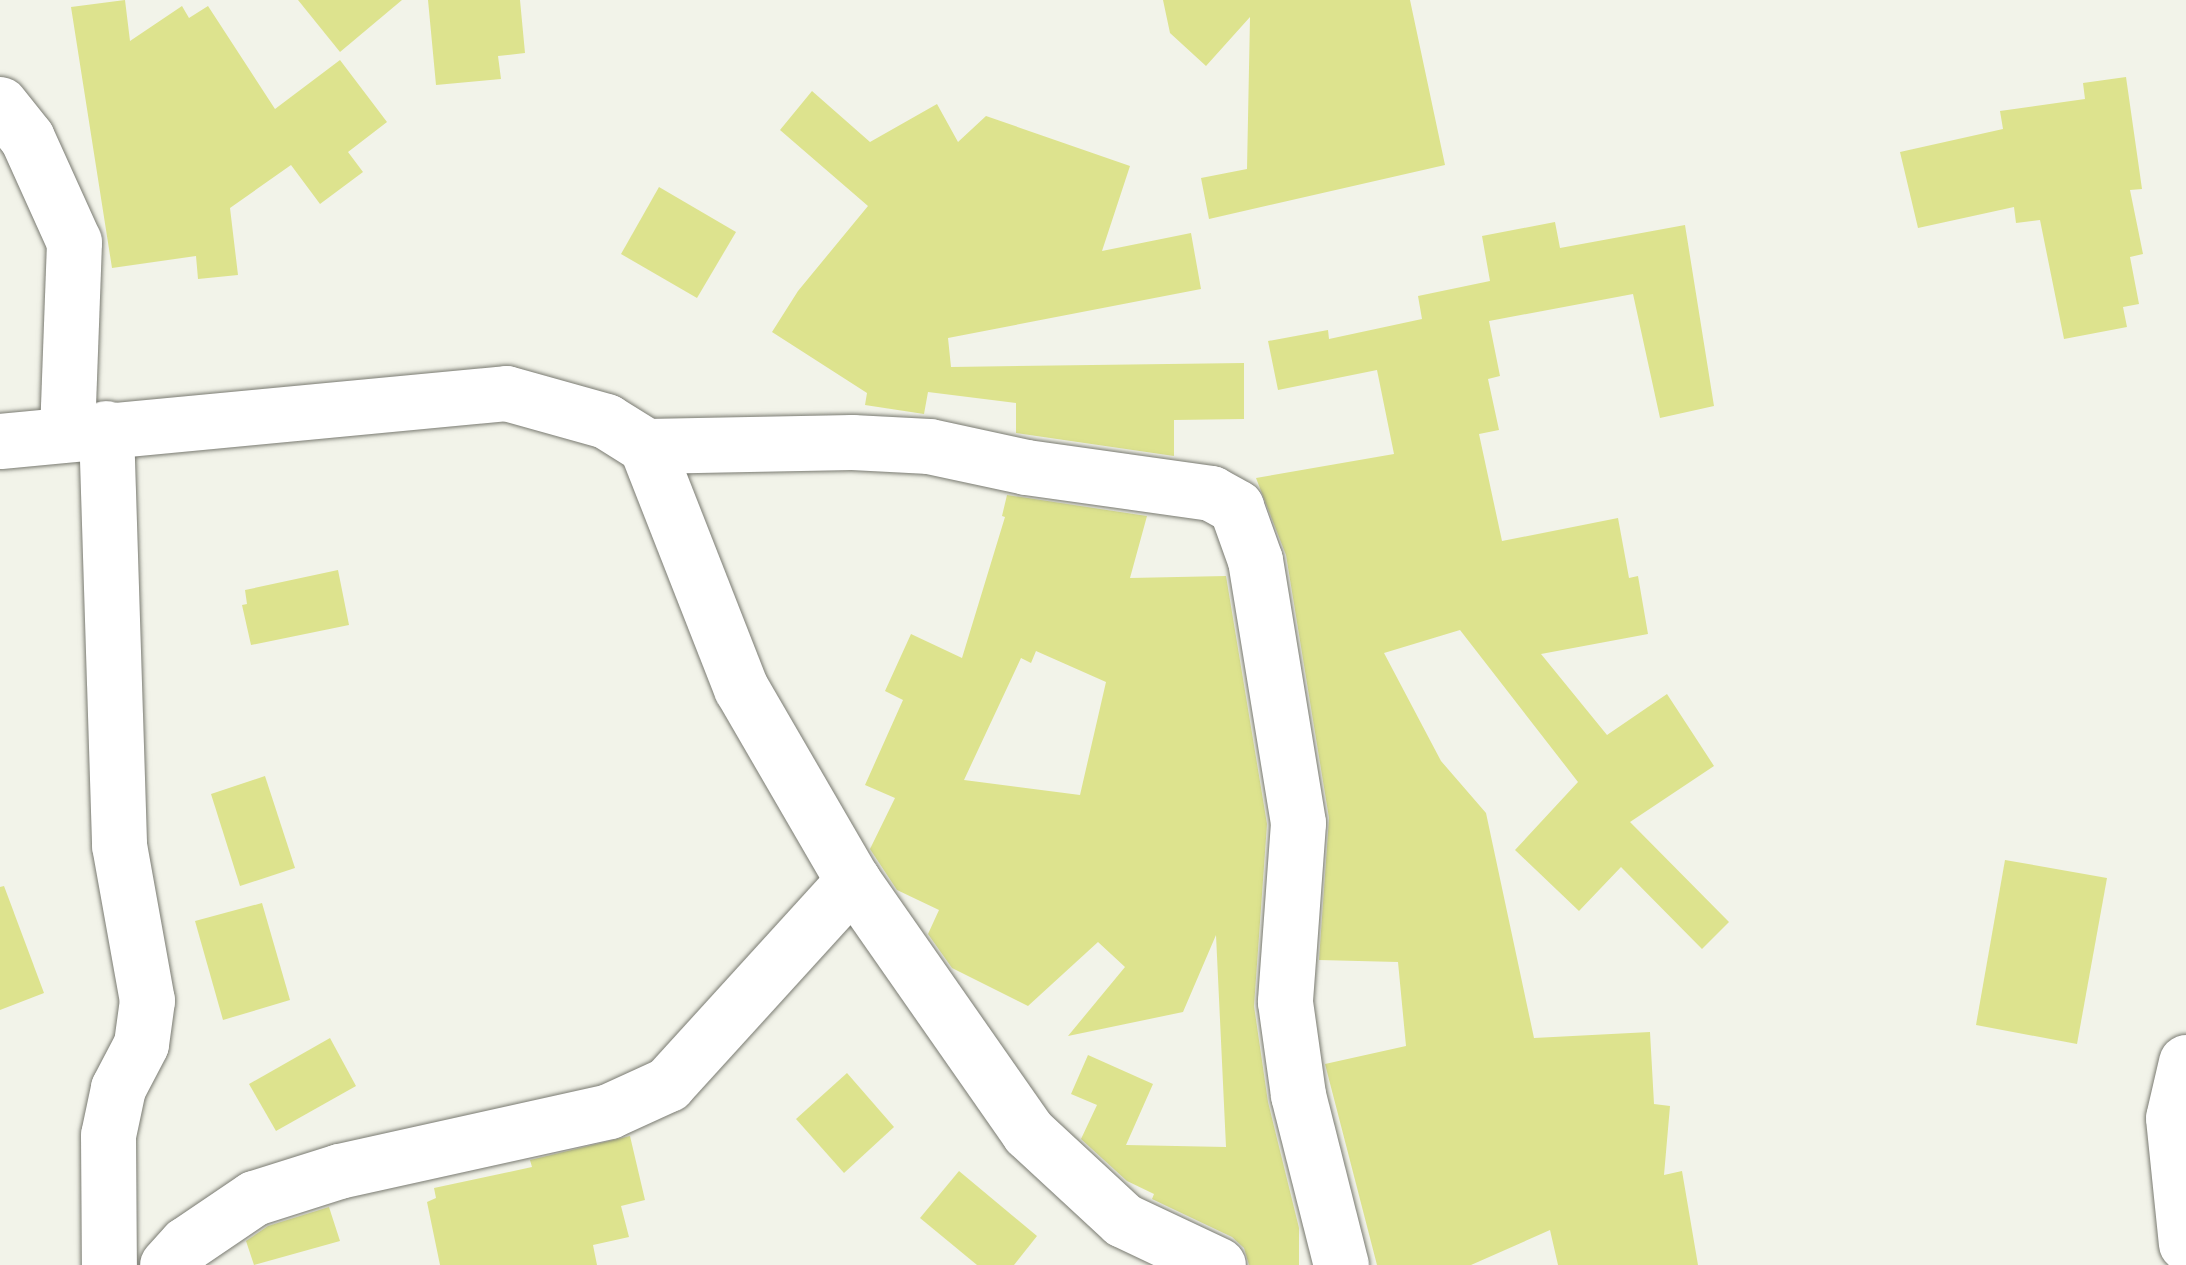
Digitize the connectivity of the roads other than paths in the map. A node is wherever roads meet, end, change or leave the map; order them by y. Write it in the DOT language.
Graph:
graph roads {
  1 [pos="0,104"];
  2 [pos="86,430"];
  3 [pos="0,441"];
  4 [pos="646,446"];
  5 [pos="853,882"];
  6 [pos="2186,1062"];
  7 [pos="2186,1243"];
  8 [pos="109,1265"];
  9 [pos="167,1265"];
  10 [pos="1218,1265"];
  11 [pos="1342,1265"];
  1 -- 2 [label="street"];
  2 -- 3 [label="street"];
  2 -- 4 [label="street"];
  2 -- 8 [label="street"];
  4 -- 5 [label="street"];
  4 -- 11 [label="street"];
  5 -- 9 [label="street"];
  5 -- 10 [label="street"];
  6 -- 7 [label="street"];
}
